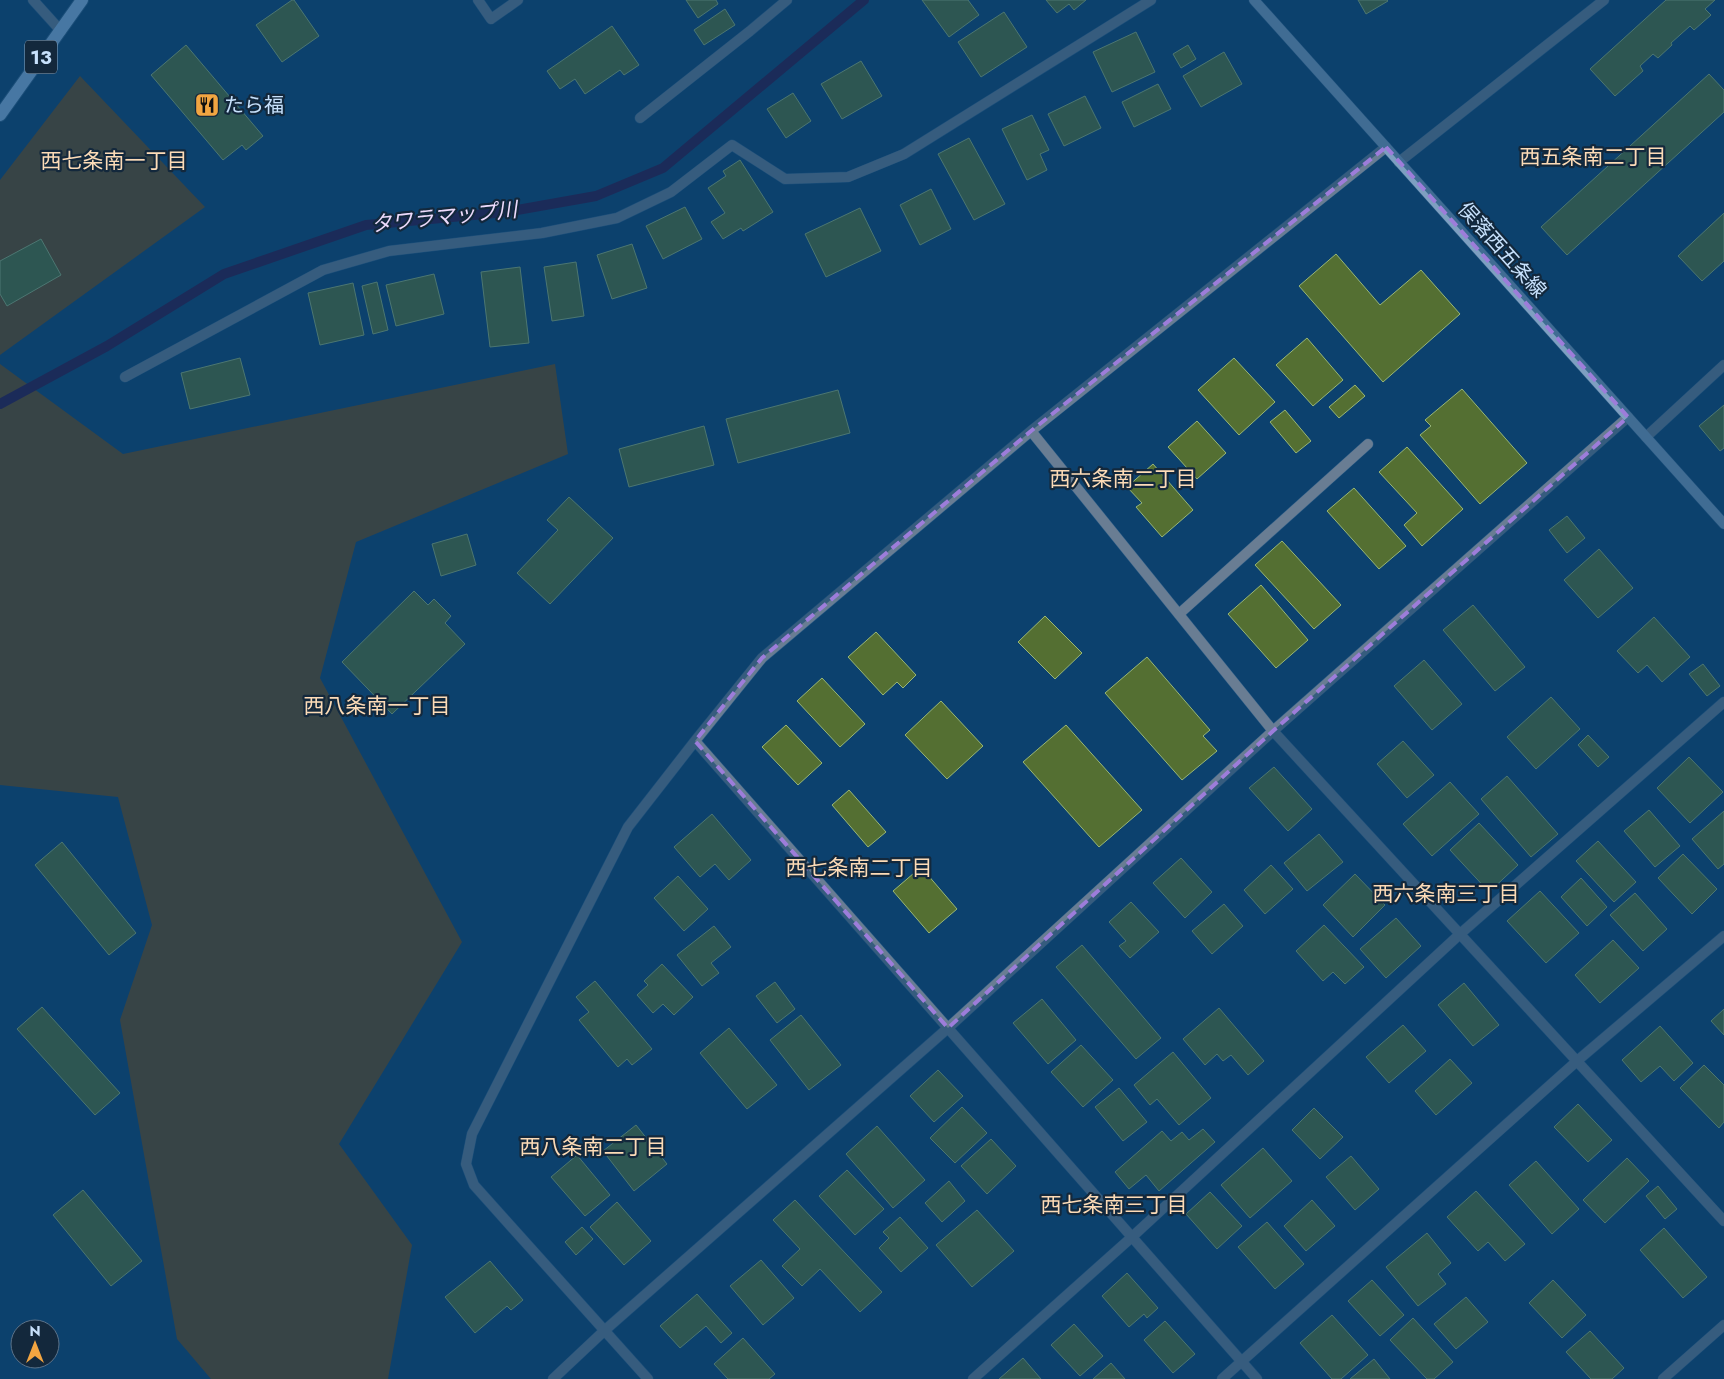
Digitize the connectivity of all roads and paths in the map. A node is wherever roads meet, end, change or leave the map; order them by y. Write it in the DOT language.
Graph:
graph roads {
  1 [pos="33,0"];
  2 [pos="82,0"];
  3 [pos="478,0"];
  4 [pos="518,0"];
  5 [pos="787,0"];
  6 [pos="1151,0"];
  7 [pos="1254,0"];
  8 [pos="1604,0"];
  9 [pos="61,31"];
  10 [pos="0,115"];
  11 [pos="640,118"];
  12 [pos="1386,148"];
  13 [pos="1399,162"];
  14 [pos="1724,365"];
  15 [pos="125,378"];
  16 [pos="1628,417"];
  17 [pos="1031,431"];
  18 [pos="1646,437"];
  19 [pos="1368,444"];
  20 [pos="1724,524"];
  21 [pos="1178,614"];
  22 [pos="1724,702"];
  23 [pos="1274,731"];
  24 [pos="695,741"];
  25 [pos="1460,934"];
  26 [pos="1724,936"];
  27 [pos="948,1028"];
  28 [pos="1577,1061"];
  29 [pos="1724,1221"];
  30 [pos="1132,1237"];
  31 [pos="1724,1325"];
  32 [pos="604,1331"];
  33 [pos="1242,1362"];
  34 [pos="552,1379"];
  35 [pos="648,1379"];
  36 [pos="973,1379"];
  37 [pos="1222,1379"];
  38 [pos="1257,1379"];
  39 [pos="1663,1379"];
  1 -- 9 [label="street"];
  2 -- 9 [label="main road, 13"];
  3 -- 4 [label="street"];
  5 -- 11 [label="street"];
  6 -- 15 [label="street"];
  7 -- 12 [label="main road, 俣落西五条線"];
  8 -- 13 [label="street"];
  9 -- 10 [label="main road, 13"];
  12 -- 13 [label="main road, 俣落西五条線"];
  12 -- 17 [label="street"];
  13 -- 16 [label="main road, 俣落西五条線"];
  14 -- 18 [label="street"];
  16 -- 18 [label="main road, 俣落西五条線"];
  16 -- 23 [label="street"];
  17 -- 21 [label="street"];
  17 -- 24 [label="street"];
  18 -- 20 [label="main road, 俣落西五条線"];
  19 -- 21 [label="street"];
  21 -- 23 [label="street"];
  22 -- 25 [label="street"];
  23 -- 25 [label="street"];
  23 -- 27 [label="street"];
  24 -- 27 [label="street"];
  24 -- 32 [label="street"];
  25 -- 28 [label="street"];
  25 -- 30 [label="street"];
  26 -- 28 [label="street"];
  27 -- 30 [label="street"];
  27 -- 32 [label="street"];
  28 -- 29 [label="street"];
  28 -- 33 [label="street"];
  30 -- 33 [label="street"];
  30 -- 36 [label="street"];
  31 -- 39 [label="street"];
  32 -- 34 [label="street"];
  32 -- 35 [label="street"];
  33 -- 37 [label="street"];
  33 -- 38 [label="street"];
}
